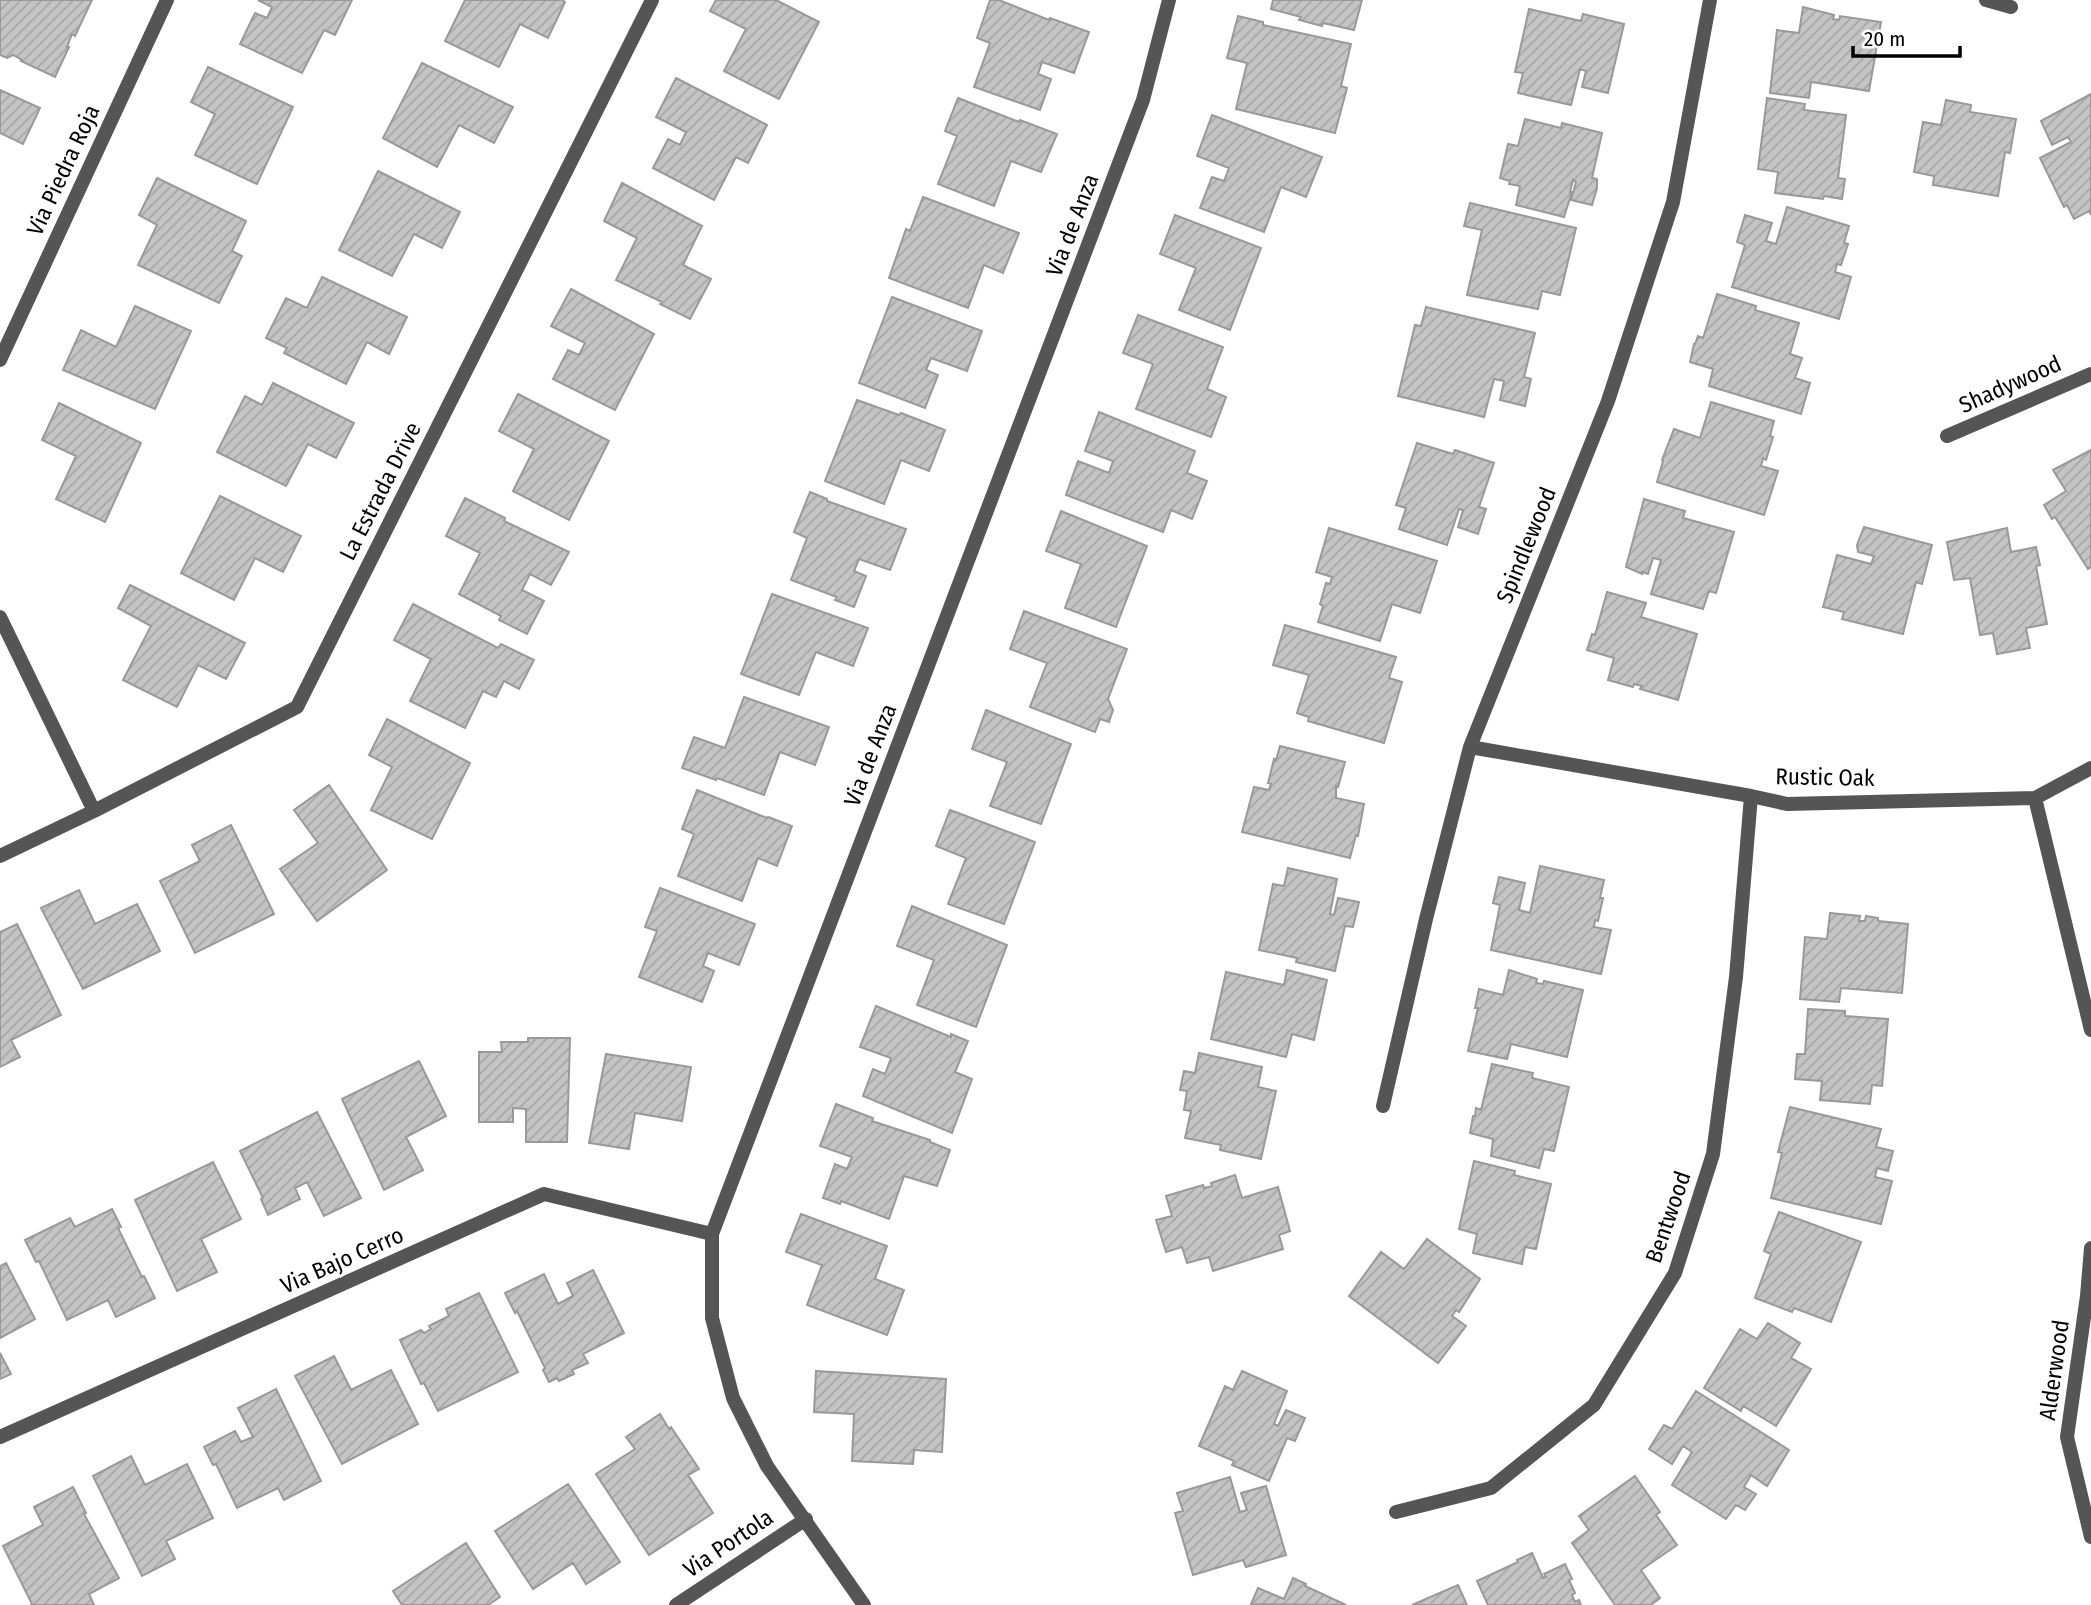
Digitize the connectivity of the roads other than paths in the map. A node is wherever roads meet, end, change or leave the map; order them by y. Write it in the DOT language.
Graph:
graph roads {
  1 [pos="167,0"];
  2 [pos="652,0"];
  3 [pos="1169,0"];
  4 [pos="1710,0"];
  5 [pos="1986,0"];
  6 [pos="2011,6"];
  7 [pos="0,360"];
  8 [pos="2091,374"];
  9 [pos="1947,436"];
  10 [pos="0,617"];
  11 [pos="1470,747"];
  12 [pos="2091,768"];
  13 [pos="1751,796"];
  14 [pos="2035,798"];
  15 [pos="94,811"];
  16 [pos="0,856"];
  17 [pos="2091,1030"];
  18 [pos="1382,1106"];
  19 [pos="712,1234"];
  20 [pos="2091,1248"];
  21 [pos="2089,1296"];
  22 [pos="0,1437"];
  23 [pos="1396,1512"];
  24 [pos="806,1519"];
  25 [pos="2091,1537"];
  26 [pos="676,1605"];
  27 [pos="864,1605"];
  1 -- 7 [label="street, Via Piedra Roja"];
  2 -- 15 [label="street, La Estrada Drive"];
  3 -- 19 [label="street, Via de Anza"];
  4 -- 11 [label="street, Spindlewood"];
  5 -- 6 [label="street"];
  8 -- 9 [label="street, Shadywood"];
  10 -- 15 [label="street"];
  11 -- 13 [label="street, Rustic Oak"];
  11 -- 18 [label="street, Spindlewood"];
  12 -- 14 [label="street, Rustic Oak"];
  13 -- 14 [label="street, Rustic Oak"];
  13 -- 23 [label="street, Bentwood"];
  14 -- 17 [label="street"];
  15 -- 16 [label="street, La Estrada Drive"];
  19 -- 22 [label="street, Via Bajo Cerro"];
  19 -- 24 [label="street, Via de Anza"];
  20 -- 21 [label="street, Alderwood"];
  21 -- 25 [label="street, Alderwood"];
  24 -- 26 [label="street, Via Portola"];
  24 -- 27 [label="street, Via de Anza"];
}
